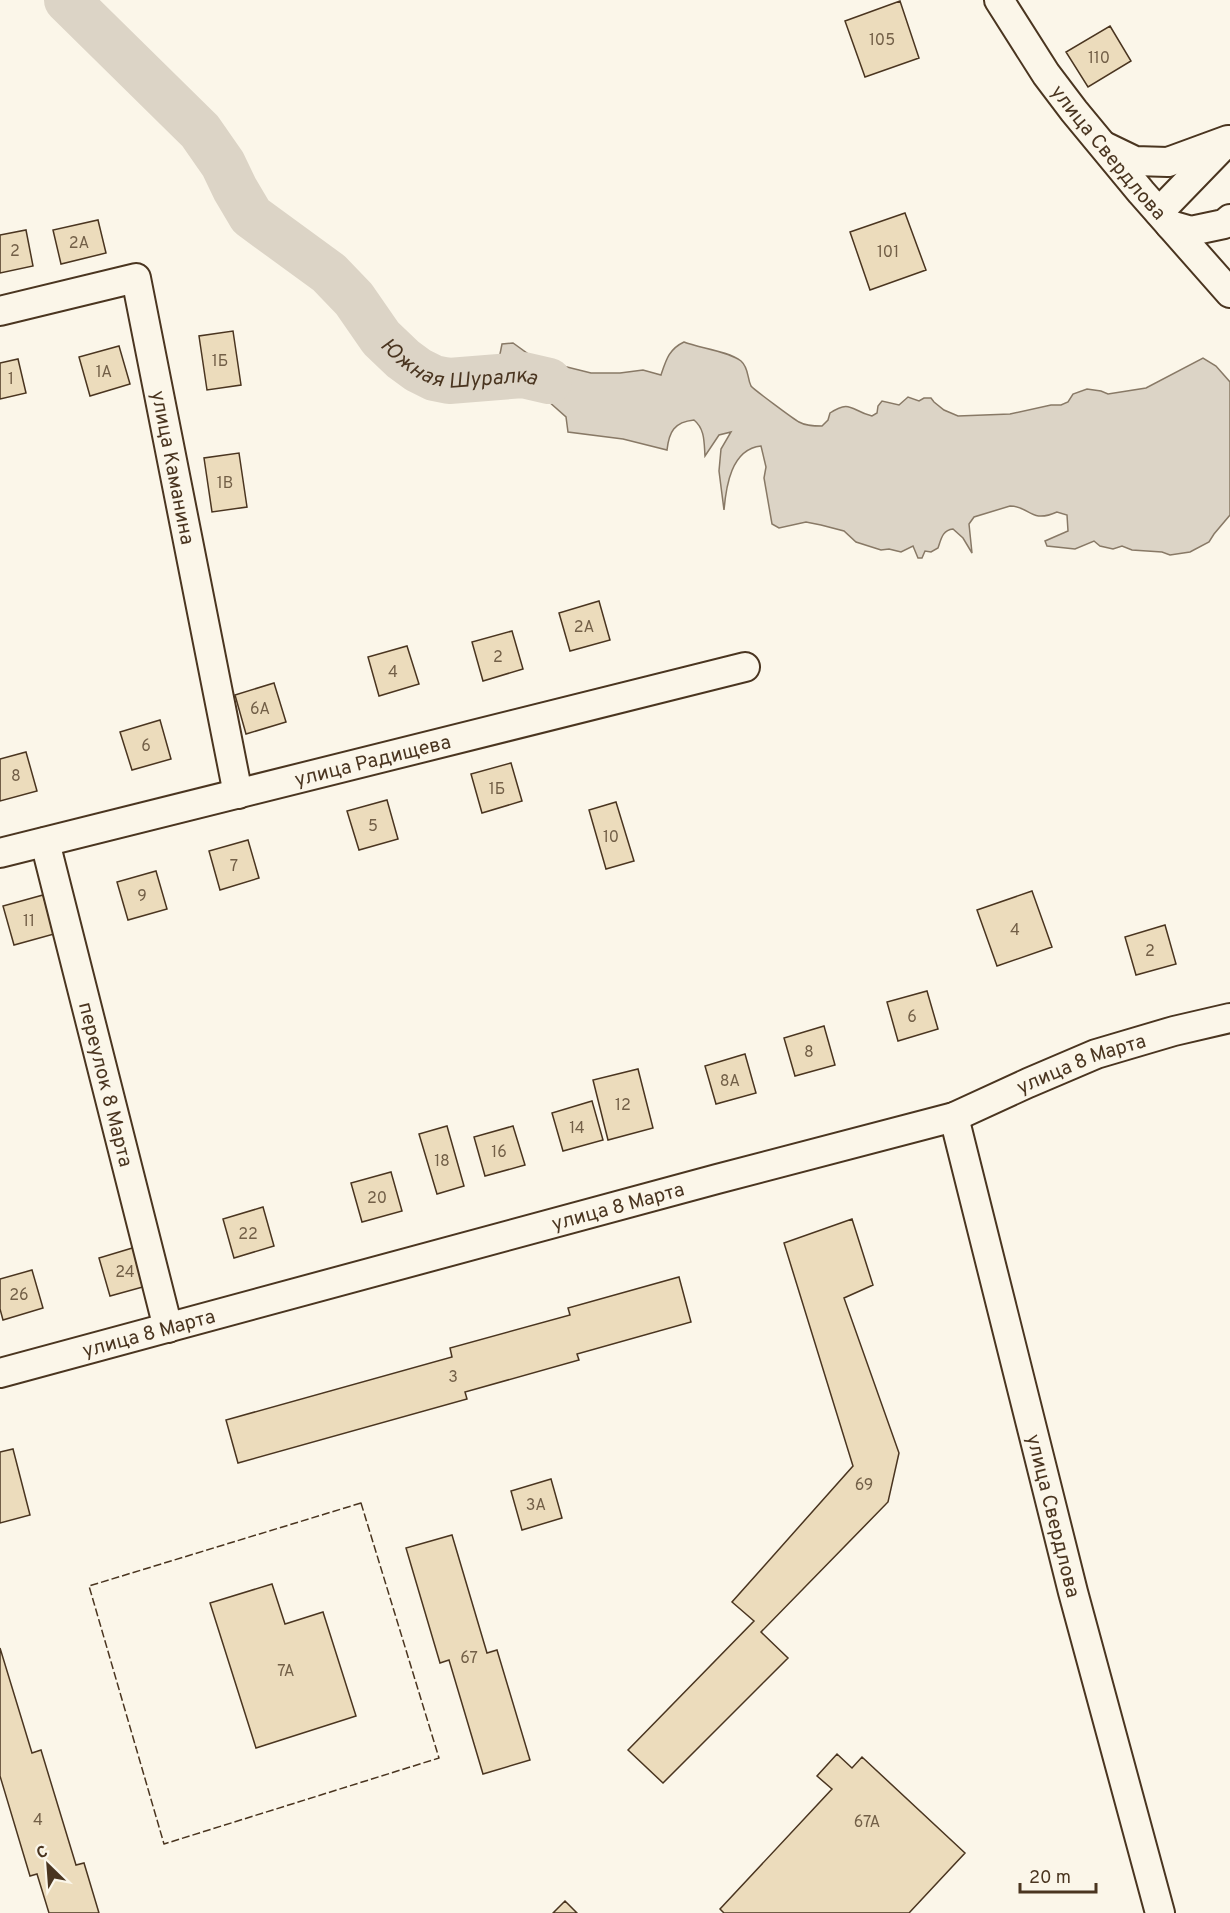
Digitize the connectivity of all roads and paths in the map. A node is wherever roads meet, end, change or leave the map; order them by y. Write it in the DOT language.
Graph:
graph roads {
  1 [pos="999,0"];
  2 [pos="1229,139"];
  3 [pos="1103,145"];
  4 [pos="1164,219"];
  5 [pos="1230,219"];
  6 [pos="1230,293"];
  7 [pos="0,311"];
  8 [pos="745,667"];
  9 [pos="238,794"];
  10 [pos="45,842"];
  11 [pos="0,853"];
  12 [pos="1230,1018"];
  13 [pos="954,1118"];
  14 [pos="168,1328"];
  15 [pos="0,1373"];
  16 [pos="1160,1913"];
  1 -- 3 [label="street, улица Свердлова"];
  2 -- 3 [label="street"];
  2 -- 4 [label="street"];
  3 -- 4 [label="street, улица Свердлова"];
  4 -- 5 [label="street"];
  4 -- 6 [label="street, улица Свердлова"];
  7 -- 9 [label="street, улица Каманина"];
  8 -- 9 [label="street, улица Радищева"];
  9 -- 10 [label="street, улица Радищева"];
  10 -- 11 [label="street, улица Радищева"];
  10 -- 14 [label="street, переулок 8 Марта"];
  12 -- 13 [label="street, улица 8 Марта"];
  13 -- 14 [label="street, улица 8 Марта"];
  13 -- 16 [label="street, улица Свердлова"];
  14 -- 15 [label="street, улица 8 Марта"];
}
